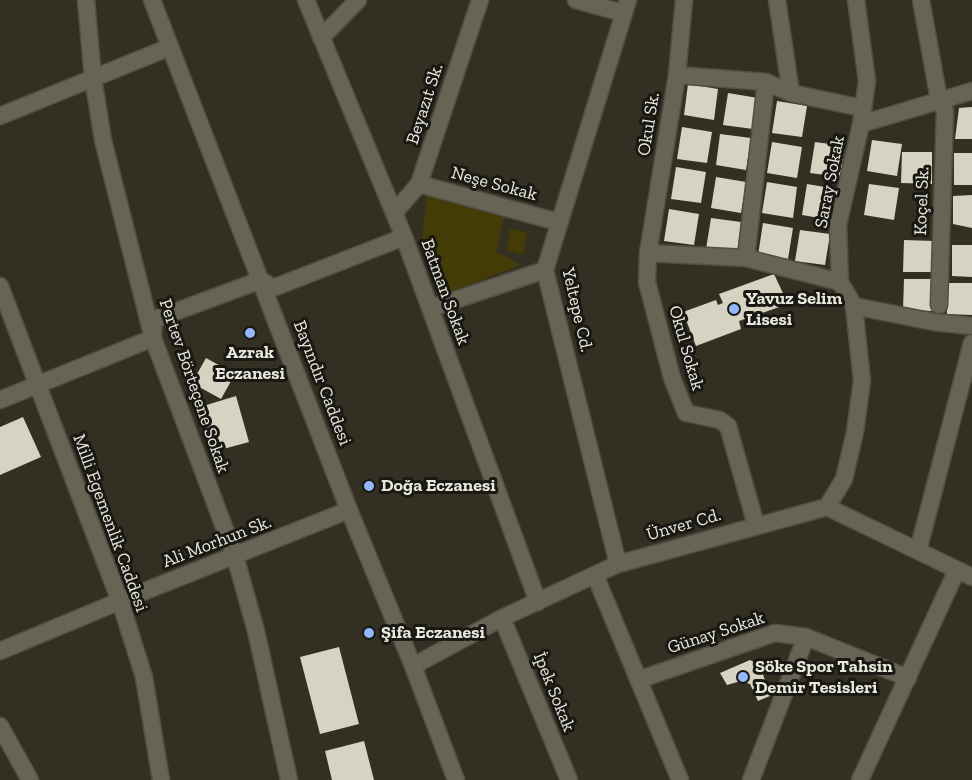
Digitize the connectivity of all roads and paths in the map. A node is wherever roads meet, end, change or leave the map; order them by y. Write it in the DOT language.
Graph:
graph roads {
  1 [pos="86,0"];
  2 [pos="152,0"];
  3 [pos="306,0"];
  4 [pos="358,0"];
  5 [pos="480,0"];
  6 [pos="576,0"];
  7 [pos="684,0"];
  8 [pos="777,0"];
  9 [pos="856,0"];
  10 [pos="921,0"];
  11 [pos="626,6"];
  12 [pos="321,38"];
  13 [pos="170,47"];
  14 [pos="677,75"];
  15 [pos="93,78"];
  16 [pos="766,82"];
  17 [pos="972,91"];
  18 [pos="791,93"];
  19 [pos="939,100"];
  20 [pos="0,116"];
  21 [pos="862,116"];
  22 [pos="419,184"];
  23 [pos="394,213"];
  24 [pos="558,222"];
  25 [pos="404,237"];
  26 [pos="648,253"];
  27 [pos="746,258"];
  28 [pos="545,270"];
  29 [pos="261,280"];
  30 [pos="840,282"];
  31 [pos="0,286"];
  32 [pos="939,305"];
  33 [pos="854,306"];
  34 [pos="431,309"];
  35 [pos="972,326"];
  36 [pos="153,338"];
  37 [pos="972,343"];
  38 [pos="38,385"];
  39 [pos="0,400"];
  40 [pos="827,507"];
  41 [pos="349,510"];
  42 [pos="756,525"];
  43 [pos="918,551"];
  44 [pos="235,556"];
  45 [pos="618,564"];
  46 [pos="964,573"];
  47 [pos="595,575"];
  48 [pos="120,601"];
  49 [pos="538,602"];
  50 [pos="502,618"];
  51 [pos="806,637"];
  52 [pos="0,651"];
  53 [pos="413,666"];
  54 [pos="908,678"];
  55 [pos="638,680"];
  56 [pos="0,726"];
  57 [pos="30,780"];
  58 [pos="161,780"];
  59 [pos="289,780"];
  60 [pos="456,780"];
  61 [pos="569,780"];
  62 [pos="680,780"];
  63 [pos="751,780"];
  64 [pos="860,780"];
  1 -- 15 [label="street, Pertev Börteçene Sokak"];
  2 -- 13 [label="street, Bayındır Caddesi"];
  3 -- 12 [label="street, Batman Sokak"];
  4 -- 12 [label="street"];
  5 -- 22 [label="street, Beyazıt Sk."];
  6 -- 11 [label="street"];
  7 -- 14 [label="street, Okul Sk."];
  8 -- 18 [label="street"];
  9 -- 21 [label="street, Saray Sokak"];
  10 -- 19 [label="street, Koçel Sk."];
  11 -- 24 [label="street, Yeltepe Cd."];
  12 -- 23 [label="street, Batman Sokak"];
  13 -- 15 [label="street"];
  13 -- 29 [label="street, Bayındır Caddesi"];
  14 -- 16 [label="street"];
  14 -- 26 [label="street, Okul Sk."];
  15 -- 20 [label="street"];
  15 -- 36 [label="street, Pertev Börteçene Sokak"];
  16 -- 18 [label="street"];
  16 -- 27 [label="street"];
  17 -- 19 [label="street"];
  18 -- 21 [label="street"];
  19 -- 21 [label="street"];
  19 -- 32 [label="street, Koçel Sk."];
  21 -- 30 [label="street, Saray Sokak"];
  22 -- 23 [label="street, Beyazıt Sk."];
  22 -- 24 [label="street, Neşe Sokak"];
  23 -- 25 [label="street, Batman Sokak"];
  24 -- 28 [label="street, Yeltepe Cd."];
  25 -- 29 [label="street"];
  25 -- 34 [label="street, Batman Sokak"];
  26 -- 27 [label="street"];
  26 -- 42 [label="street, Okul Sokak"];
  27 -- 30 [label="street"];
  28 -- 34 [label="street"];
  28 -- 45 [label="street, Yeltepe Cd."];
  29 -- 36 [label="street"];
  29 -- 41 [label="street, Bayındır Caddesi"];
  30 -- 33 [label="street, Saray Sokak"];
  31 -- 38 [label="street, Milli Egemenlik Caddesi"];
  33 -- 35 [label="street"];
  33 -- 40 [label="street, Saray Sokak"];
  34 -- 49 [label="street, Batman Sokak"];
  36 -- 38 [label="street"];
  36 -- 44 [label="street, Pertev Börteçene Sokak"];
  37 -- 43 [label="street"];
  38 -- 39 [label="street"];
  38 -- 48 [label="street, Milli Egemenlik Caddesi"];
  40 -- 42 [label="street, Ünver Cd."];
  40 -- 43 [label="street"];
  41 -- 44 [label="street, Ali Morhun Sk."];
  41 -- 53 [label="street, Bayındır Caddesi"];
  42 -- 45 [label="street, Ünver Cd."];
  43 -- 46 [label="street"];
  44 -- 48 [label="street, Ali Morhun Sk."];
  44 -- 59 [label="street, Pertev Börteçene Sokak"];
  45 -- 47 [label="street, Ünver Cd."];
  46 -- 54 [label="street"];
  47 -- 49 [label="street, Ünver Cd."];
  47 -- 55 [label="street"];
  48 -- 52 [label="street, Ali Morhun Sk."];
  48 -- 58 [label="street, Milli Egemenlik Caddesi"];
  49 -- 50 [label="street, Ünver Cd."];
  50 -- 53 [label="street, Ünver Cd."];
  50 -- 61 [label="street, İpek Sokak"];
  51 -- 54 [label="street, Günay Sokak"];
  51 -- 55 [label="street, Günay Sokak"];
  51 -- 63 [label="street"];
  53 -- 60 [label="street, Bayındır Caddesi"];
  54 -- 64 [label="street"];
  55 -- 62 [label="street"];
  56 -- 57 [label="street"];
}
